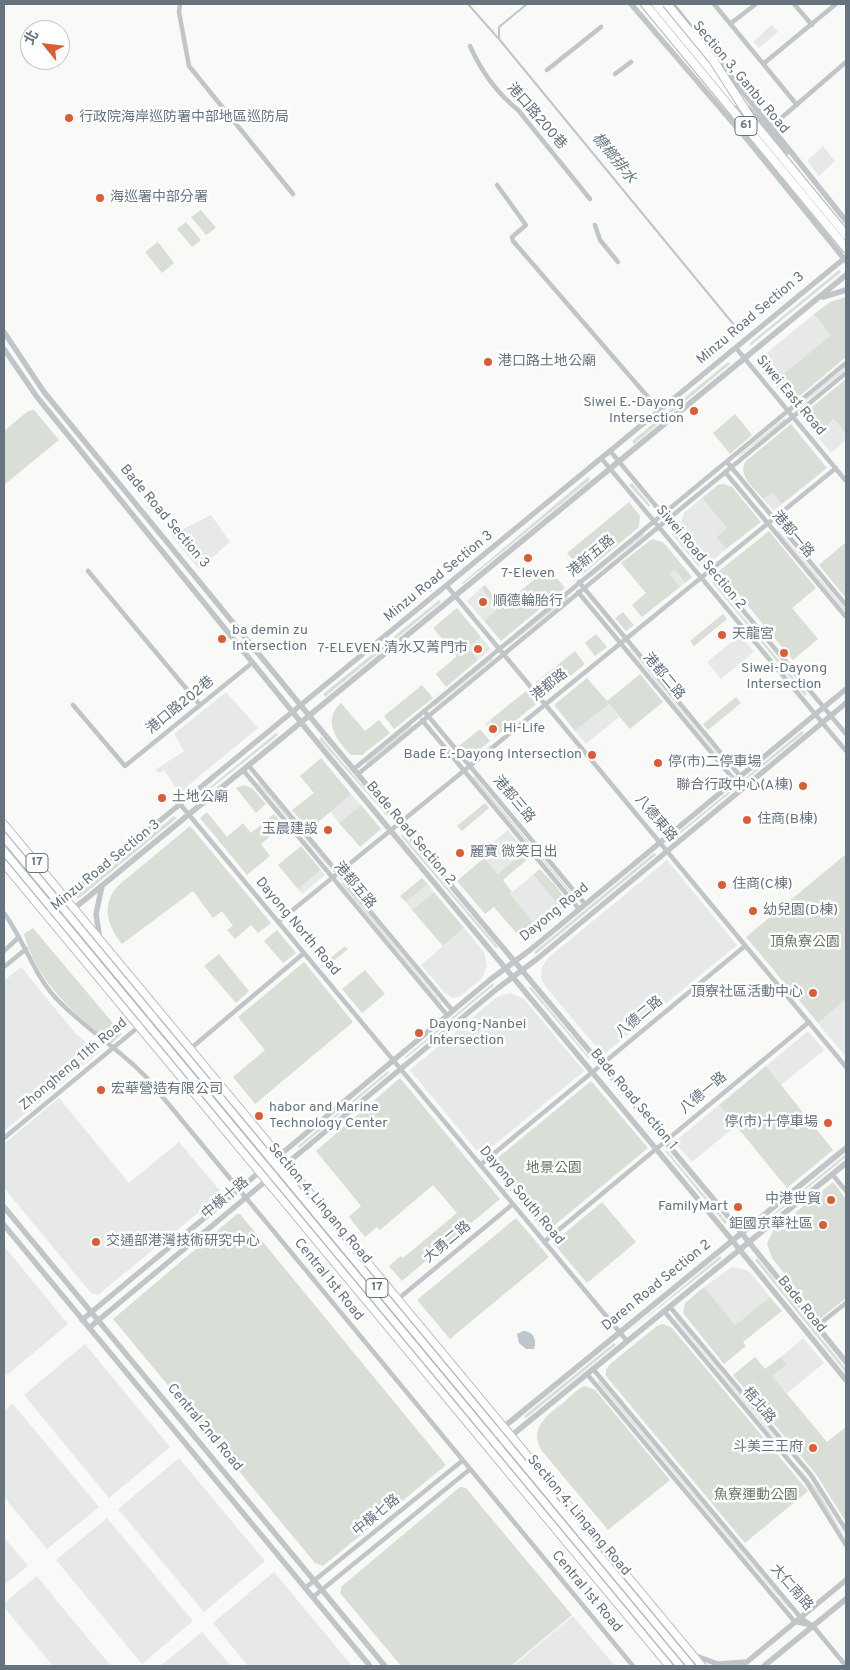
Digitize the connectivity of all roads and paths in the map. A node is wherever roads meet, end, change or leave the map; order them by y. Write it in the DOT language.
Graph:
graph roads {
  1 [pos="180,4"];
  2 [pos="631,4"];
  3 [pos="640,4"];
  4 [pos="645,4"];
  5 [pos="656,4"];
  6 [pos="661,4"];
  7 [pos="667,4"];
  8 [pos="672,4"];
  9 [pos="714,4"];
  10 [pos="756,4"];
  11 [pos="794,4"];
  12 [pos="836,4"];
  13 [pos="730,24"];
  14 [pos="812,25"];
  15 [pos="600,27"];
  16 [pos="470,46"];
  17 [pos="631,62"];
  18 [pos="846,62"];
  19 [pos="763,64"];
  20 [pos="547,70"];
  21 [pos="615,74"];
  22 [pos="797,105"];
  23 [pos="753,122"];
  24 [pos="772,126"];
  25 [pos="802,168"];
  26 [pos="783,183"];
  27 [pos="497,186"];
  28 [pos="293,194"];
  29 [pos="590,199"];
  30 [pos="846,222"];
  31 [pos="595,225"];
  32 [pos="846,235"];
  33 [pos="846,248"];
  34 [pos="846,259"];
  35 [pos="618,262"];
  36 [pos="846,275"];
  37 [pos="846,290"];
  38 [pos="818,298"];
  39 [pos="4,332"];
  40 [pos="736,348"];
  41 [pos="4,349"];
  42 [pos="745,359"];
  43 [pos="846,363"];
  44 [pos="846,373"];
  45 [pos="44,392"];
  46 [pos="37,397"];
  47 [pos="660,411"];
  48 [pos="788,411"];
  49 [pos="793,417"];
  50 [pos="610,452"];
  51 [pos="602,459"];
  52 [pos="727,462"];
  53 [pos="619,463"];
  54 [pos="721,467"];
  55 [pos="731,468"];
  56 [pos="836,468"];
  57 [pos="611,470"];
  58 [pos="726,472"];
  59 [pos="846,481"];
  60 [pos="663,514"];
  61 [pos="774,519"];
  62 [pos="668,520"];
  63 [pos="654,521"];
  64 [pos="768,523"];
  65 [pos="659,527"];
  66 [pos="88,570"];
  67 [pos="710,571"];
  68 [pos="702,578"];
  69 [pos="579,582"];
  70 [pos="447,586"];
  71 [pos="574,587"];
  72 [pos="584,588"];
  73 [pos="578,593"];
  74 [pos="456,597"];
  75 [pos="846,605"];
  76 [pos="846,617"];
  77 [pos="626,639"];
  78 [pos="620,643"];
  79 [pos="499,649"];
  80 [pos="504,655"];
  81 [pos="252,662"];
  82 [pos="846,688"];
  83 [pos="545,704"];
  84 [pos="846,704"];
  85 [pos="73,705"];
  86 [pos="200,705"];
  87 [pos="302,705"];
  88 [pos="424,711"];
  89 [pos="292,712"];
  90 [pos="827,712"];
  91 [pos="310,716"];
  92 [pos="418,716"];
  93 [pos="428,716"];
  94 [pos="819,718"];
  95 [pos="423,721"];
  96 [pos="301,723"];
  97 [pos="846,734"];
  98 [pos="846,751"];
  99 [pos="249,766"];
  100 [pos="470,766"];
  101 [pos="354,769"];
  102 [pos="244,770"];
  103 [pos="464,770"];
  104 [pos="358,774"];
  105 [pos="740,776"];
  106 [pos="735,780"];
  107 [pos="180,804"];
  108 [pos="189,815"];
  109 [pos="400,823"];
  110 [pos="4,824"];
  111 [pos="390,830"];
  112 [pos="4,837"];
  113 [pos="660,842"];
  114 [pos="4,850"];
  115 [pos="667,851"];
  116 [pos="4,864"];
  117 [pos="338,873"];
  118 [pos="332,877"];
  119 [pos="102,886"];
  120 [pos="70,903"];
  121 [pos="585,904"];
  122 [pos="63,909"];
  123 [pos="579,909"];
  124 [pos="4,913"];
  125 [pos="57,914"];
  126 [pos="50,920"];
  127 [pos="278,922"];
  128 [pos="20,937"];
  129 [pos="100,940"];
  130 [pos="745,946"];
  131 [pos="26,948"];
  132 [pos="4,952"];
  133 [pos="304,954"];
  134 [pos="519,965"];
  135 [pos="4,967"];
  136 [pos="510,972"];
  137 [pos="158,1010"];
  138 [pos="453,1010"];
  139 [pos="447,1015"];
  140 [pos="152,1016"];
  141 [pos="145,1021"];
  142 [pos="809,1022"];
  143 [pos="138,1026"];
  144 [pos="114,1047"];
  145 [pos="190,1049"];
  146 [pos="601,1064"];
  147 [pos="397,1065"];
  148 [pos="846,1067"];
  149 [pos="592,1072"];
  150 [pos="632,1102"];
  151 [pos="624,1109"];
  152 [pos="4,1138"];
  153 [pos="665,1141"];
  154 [pos="846,1148"];
  155 [pos="657,1149"];
  156 [pos="279,1156"];
  157 [pos="273,1162"];
  158 [pos="846,1163"];
  159 [pos="287,1165"];
  160 [pos="480,1165"];
  161 [pos="266,1167"];
  162 [pos="280,1170"];
  163 [pos="260,1173"];
  164 [pos="832,1174"];
  165 [pos="273,1176"];
  166 [pos="267,1181"];
  167 [pos="239,1190"];
  168 [pos="846,1191"];
  169 [pos="246,1198"];
  170 [pos="513,1204"];
  171 [pos="4,1207"];
  172 [pos="4,1225"];
  173 [pos="745,1238"];
  174 [pos="544,1242"];
  175 [pos="736,1245"];
  176 [pos="398,1299"];
  177 [pos="846,1303"];
  178 [pos="670,1307"];
  179 [pos="664,1311"];
  180 [pos="92,1312"];
  181 [pos="82,1320"];
  182 [pos="99,1320"];
  183 [pos="817,1326"];
  184 [pos="89,1328"];
  185 [pos="620,1332"];
  186 [pos="627,1341"];
  187 [pos="846,1362"];
  188 [pos="593,1369"];
  189 [pos="588,1374"];
  190 [pos="846,1380"];
  191 [pos="504,1427"];
  192 [pos="497,1432"];
  193 [pos="512,1436"];
  194 [pos="491,1438"];
  195 [pos="505,1441"];
  196 [pos="484,1443"];
  197 [pos="498,1447"];
  198 [pos="491,1452"];
  199 [pos="462,1461"];
  200 [pos="469,1470"];
  201 [pos="846,1530"];
  202 [pos="846,1544"];
  203 [pos="846,1580"];
  204 [pos="314,1581"];
  205 [pos="305,1588"];
  206 [pos="322,1590"];
  207 [pos="313,1597"];
  208 [pos="846,1598"];
  209 [pos="801,1618"];
  210 [pos="795,1622"];
  211 [pos="813,1626"];
  212 [pos="693,1655"];
  213 [pos="744,1664"];
  214 [pos="370,1666"];
  215 [pos="385,1666"];
  216 [pos="633,1666"];
  217 [pos="669,1666"];
  218 [pos="680,1666"];
  219 [pos="691,1666"];
  220 [pos="702,1666"];
  221 [pos="764,1666"];
  222 [pos="846,1666"];
  1 -- 28 [label="street"];
  2 -- 26 [label="street"];
  3 -- 26 [label="street"];
  4 -- 33 [label="highway, 61"];
  5 -- 23 [label="highway, 61, bridge"];
  6 -- 25 [label="street, Section 3, Ganbu Road"];
  7 -- 23 [label="highway, bridge"];
  8 -- 24 [label="street, Section 3, Ganbu Road"];
  9 -- 13 [label="street"];
  10 -- 13 [label="street"];
  11 -- 14 [label="street"];
  12 -- 14 [label="street"];
  13 -- 19 [label="street"];
  14 -- 19 [label="street"];
  15 -- 20 [label="street"];
  16 -- 29 [label="street, 港口路200巷"];
  17 -- 21 [label="street"];
  18 -- 22 [label="street"];
  19 -- 22 [label="street"];
  22 -- 24 [label="street"];
  23 -- 32 [label="highway, 61"];
  24 -- 25 [label="street, Section 3, Ganbu Road"];
  25 -- 30 [label="street, Section 3, Ganbu Road"];
  26 -- 34 [label="street"];
  27 -- 47 [label="street"];
  31 -- 35 [label="street"];
  34 -- 40 [label="street, Minzu Road Section 3"];
  36 -- 38 [label="street, Minzu Road Section 3"];
  37 -- 38 [label="street"];
  38 -- 42 [label="street, Minzu Road Section 3"];
  39 -- 45 [label="street, Bade Road Section 3"];
  40 -- 42 [label="street, Siwei East Road"];
  40 -- 47 [label="street, Minzu Road Section 3"];
  41 -- 46 [label="street, Bade Road Section 3"];
  42 -- 48 [label="street, Siwei East Road"];
  42 -- 53 [label="street, Minzu Road Section 3"];
  43 -- 48 [label="street, 港新五路"];
  44 -- 49 [label="street, 港新五路"];
  45 -- 46 [label="street"];
  45 -- 87 [label="street, Bade Road Section 3"];
  46 -- 81 [label="street, Bade Road Section 3"];
  47 -- 50 [label="street, Minzu Road Section 3"];
  48 -- 49 [label="street, Siwei East Road"];
  48 -- 52 [label="street, 港新五路"];
  49 -- 55 [label="street, 港新五路"];
  49 -- 56 [label="street, Siwei East Road"];
  50 -- 51 [label="street, Minzu Road Section 3"];
  50 -- 53 [label="street, Siwei Road Section 2"];
  51 -- 57 [label="street, Siwei Road Section 2"];
  51 -- 70 [label="street, Minzu Road Section 3"];
  52 -- 54 [label="street, 港新五路"];
  52 -- 55 [label="street, 港都一路"];
  53 -- 57 [label="street, Minzu Road Section 3"];
  53 -- 60 [label="street, Siwei Road Section 2"];
  54 -- 58 [label="street, 港都一路"];
  54 -- 60 [label="street, 港新五路"];
  55 -- 58 [label="street, 港新五路"];
  55 -- 61 [label="street, 港都一路"];
  56 -- 59 [label="street, Siwei East Road"];
  56 -- 61 [label="street, 港都路"];
  57 -- 63 [label="street, Siwei Road Section 2"];
  57 -- 74 [label="street, Minzu Road Section 3"];
  58 -- 62 [label="street, 港新五路"];
  58 -- 64 [label="street, 港都一路"];
  60 -- 62 [label="street, Siwei Road Section 2"];
  60 -- 63 [label="street, 港新五路"];
  61 -- 64 [label="street, 港都路"];
  61 -- 75 [label="street, 港都一路"];
  62 -- 65 [label="street, 港新五路"];
  62 -- 67 [label="street, Siwei Road Section 2"];
  63 -- 65 [label="street, Siwei Road Section 2"];
  63 -- 69 [label="street, 港新五路"];
  64 -- 67 [label="street, 港都路"];
  64 -- 76 [label="street, 港都一路"];
  65 -- 68 [label="street, Siwei Road Section 2"];
  65 -- 72 [label="street, 港新五路"];
  66 -- 86 [label="street"];
  67 -- 68 [label="street, 港都路"];
  67 -- 90 [label="street, Siwei Road Section 2"];
  68 -- 77 [label="street, 港都路"];
  68 -- 94 [label="street, Siwei Road Section 2"];
  69 -- 71 [label="street, 港新五路"];
  69 -- 72 [label="street, 港都二路"];
  70 -- 74 [label="street, 八德東路"];
  70 -- 87 [label="street, Minzu Road Section 3"];
  71 -- 73 [label="street, 港都二路"];
  71 -- 79 [label="street, 港新五路"];
  72 -- 73 [label="street, 港新五路"];
  72 -- 77 [label="street, 港都二路"];
  73 -- 78 [label="street, 港都二路"];
  73 -- 80 [label="street, 港新五路"];
  74 -- 79 [label="street, 八德東路"];
  74 -- 91 [label="street, Minzu Road Section 3"];
  77 -- 78 [label="street, 港都路"];
  77 -- 105 [label="street, 港都二路"];
  78 -- 83 [label="street, 港都路"];
  78 -- 106 [label="street, 港都二路"];
  79 -- 80 [label="street, 八德東路"];
  79 -- 88 [label="street, 港新五路"];
  80 -- 83 [label="street, 八德東路"];
  80 -- 93 [label="street, 港新五路"];
  81 -- 86 [label="street, 港口路202巷"];
  81 -- 89 [label="street, Bade Road Section 3"];
  82 -- 90 [label="street, Dayong Road"];
  83 -- 100 [label="street, 港都路"];
  83 -- 113 [label="street, 八德東路"];
  84 -- 90 [label="street, Dayong Road"];
  85 -- 86 [label="street, 港口路202巷"];
  87 -- 89 [label="street, Minzu Road Section 3"];
  87 -- 91 [label="street, Bade Road Section 3"];
  88 -- 92 [label="street, 港新五路"];
  88 -- 93 [label="street, 港都三路"];
  89 -- 96 [label="street, Bade Road Section 2"];
  89 -- 107 [label="street, Minzu Road Section 3"];
  90 -- 94 [label="street, Dayong Road"];
  90 -- 94 [label="street, Dayong Road"];
  90 -- 97 [label="street, Siwei Road Section 2"];
  91 -- 96 [label="street, Minzu Road Section 3"];
  91 -- 101 [label="street, Bade Road Section 2"];
  92 -- 95 [label="street, 港都三路"];
  92 -- 101 [label="street, 港新五路"];
  93 -- 95 [label="street, 港新五路"];
  93 -- 100 [label="street, 港都三路"];
  94 -- 98 [label="street, Siwei Road Section 2"];
  94 -- 105 [label="street, Dayong Road"];
  94 -- 115 [label="street, Dayong Road"];
  95 -- 103 [label="street, 港都三路"];
  95 -- 104 [label="street, 港新五路"];
  96 -- 99 [label="street, Minzu Road Section 3"];
  96 -- 111 [label="street, Bade Road Section 2"];
  99 -- 102 [label="street, Minzu Road Section 3"];
  99 -- 117 [label="street, 港都五路"];
  100 -- 103 [label="street, 港都路"];
  100 -- 121 [label="street, 港都三路"];
  101 -- 104 [label="street, Bade Road Section 2"];
  102 -- 108 [label="street, Minzu Road Section 3"];
  102 -- 118 [label="street, 港都五路"];
  103 -- 109 [label="street, 港都路"];
  103 -- 123 [label="street, 港都三路"];
  104 -- 109 [label="street, Bade Road Section 2"];
  105 -- 106 [label="street, Dayong Road"];
  106 -- 113 [label="street, Dayong Road"];
  107 -- 108 [label="street, Dayong North Road"];
  107 -- 120 [label="street, Minzu Road Section 3"];
  108 -- 119 [label="street, Minzu Road Section 3"];
  108 -- 127 [label="street, Dayong North Road"];
  109 -- 111 [label="street, 港都路"];
  109 -- 134 [label="street, Bade Road Section 2"];
  110 -- 120 [label="main road, 17"];
  111 -- 117 [label="street, 港都路"];
  111 -- 136 [label="street, Bade Road Section 2"];
  112 -- 122 [label="main road, 17"];
  113 -- 115 [label="street, 八德東路"];
  113 -- 121 [label="street, Dayong Road"];
  114 -- 125 [label="main road, 17"];
  115 -- 130 [label="street, 八德東路"];
  115 -- 134 [label="street, Dayong Road"];
  116 -- 126 [label="main road, 17"];
  117 -- 118 [label="street, 港都路"];
  117 -- 138 [label="street, 港都五路"];
  118 -- 127 [label="street, 港都路"];
  118 -- 139 [label="street, 港都五路"];
  119 -- 120 [label="street, Minzu Road Section 3"];
  119 -- 129 [label="street"];
  120 -- 122 [label="street, Minzu Road Section 3"];
  120 -- 122 [label="street, Minzu Road Section 3"];
  120 -- 129 [label="main road, Section 4, Lingang Road / 17"];
  121 -- 123 [label="street, Dayong Road"];
  122 -- 125 [label="street, Minzu Road Section 3"];
  122 -- 125 [label="street, Minzu Road Section 3"];
  122 -- 140 [label="main road, Section 4, Lingang Road / 17"];
  123 -- 134 [label="street, Dayong Road"];
  124 -- 128 [label="street, Central 1st Road"];
  125 -- 126 [label="street, Minzu Road Section 3"];
  125 -- 126 [label="street, Minzu Road Section 3"];
  125 -- 141 [label="main road, Section 4, Lingang Road / 17"];
  126 -- 143 [label="main road, Section 4, Lingang Road / 17"];
  127 -- 133 [label="street, Dayong North Road"];
  128 -- 131 [label="street, Central 1st Road"];
  128 -- 132 [label="street"];
  129 -- 137 [label="main road, Section 4, Lingang Road / 17"];
  130 -- 142 [label="street, 八德東路"];
  130 -- 146 [label="street, 八德二路"];
  131 -- 135 [label="street"];
  131 -- 144 [label="street, Central 1st Road"];
  133 -- 145 [label="street"];
  133 -- 147 [label="street, Dayong North Road"];
  134 -- 136 [label="street, Dayong Road"];
  134 -- 136 [label="street, Dayong Road"];
  134 -- 146 [label="street, Bade Road Section 1"];
  136 -- 138 [label="street, Dayong Road"];
  136 -- 147 [label="street, Dayong Road"];
  136 -- 149 [label="street, Bade Road Section 1"];
  137 -- 140 [label="street, Zhongheng 11th Road"];
  137 -- 145 [label="main road, Section 4, Lingang Road / 17"];
  138 -- 139 [label="street, Dayong Road"];
  139 -- 147 [label="street, Dayong Road"];
  140 -- 141 [label="street, Zhongheng 11th Road"];
  140 -- 157 [label="main road, Section 4, Lingang Road / 17"];
  141 -- 143 [label="street, Zhongheng 11th Road"];
  141 -- 161 [label="main road, Section 4, Lingang Road / 17"];
  142 -- 148 [label="street, 八德東路"];
  142 -- 153 [label="street, 八德一路"];
  143 -- 144 [label="street, Zhongheng 11th Road"];
  143 -- 163 [label="main road, Section 4, Lingang Road / 17"];
  144 -- 152 [label="street, Zhongheng 11th Road"];
  144 -- 167 [label="street, Central 1st Road"];
  145 -- 156 [label="main road, Section 4, Lingang Road / 17"];
  146 -- 149 [label="street, 八德二路"];
  146 -- 150 [label="street, Bade Road Section 1"];
  147 -- 156 [label="street, Dayong Road"];
  147 -- 159 [label="street, Dayong Road"];
  147 -- 160 [label="street, Dayong South Road"];
  149 -- 151 [label="street, Bade Road Section 1"];
  149 -- 160 [label="street, 八德二路"];
  150 -- 151 [label="street"];
  150 -- 153 [label="street, Bade Road Section 1"];
  151 -- 155 [label="street, Bade Road Section 1"];
  153 -- 155 [label="street, 八德一路"];
  153 -- 173 [label="street, Bade Road Section 1"];
  154 -- 173 [label="street, Daren Road Section 2"];
  155 -- 174 [label="street, 八德一路"];
  155 -- 175 [label="street, Bade Road Section 1"];
  156 -- 157 [label="street, 中橫十路"];
  156 -- 159 [label="main road, Section 4, Lingang Road / 17"];
  157 -- 161 [label="street, 中橫十路"];
  157 -- 162 [label="main road, Section 4, Lingang Road / 17"];
  158 -- 164 [label="street, Daren Road Section 2"];
  159 -- 162 [label="street, 中橫十路"];
  159 -- 176 [label="main road, Section 4, Lingang Road / 17"];
  160 -- 170 [label="street, Dayong South Road"];
  161 -- 163 [label="street, 中橫十路"];
  161 -- 165 [label="main road, Section 4, Lingang Road / 17"];
  162 -- 165 [label="street, 中橫十路"];
  162 -- 192 [label="main road, Section 4, Lingang Road / 17"];
  163 -- 166 [label="main road, Section 4, Lingang Road / 17"];
  163 -- 167 [label="street, 中橫十路"];
  164 -- 168 [label="street"];
  164 -- 173 [label="street, Daren Road Section 2"];
  165 -- 166 [label="street, 中橫十路"];
  165 -- 194 [label="main road, Section 4, Lingang Road / 17"];
  166 -- 169 [label="street, 中橫十路"];
  166 -- 196 [label="main road, Section 4, Lingang Road / 17"];
  167 -- 169 [label="street, Central 1st Road"];
  167 -- 180 [label="street, 中橫十路"];
  169 -- 182 [label="street, 中橫十路"];
  169 -- 199 [label="street, Central 1st Road"];
  170 -- 174 [label="street, Dayong South Road"];
  170 -- 176 [label="street, 大勇二路"];
  171 -- 180 [label="street, Central 2nd Road"];
  172 -- 181 [label="street, Central 2nd Road"];
  173 -- 175 [label="street, Daren Road Section 2"];
  173 -- 175 [label="street, Daren Road Section 2"];
  173 -- 183 [label="street, Bade Road"];
  174 -- 185 [label="street, Dayong South Road"];
  175 -- 178 [label="street, Daren Road Section 2"];
  175 -- 185 [label="street, Daren Road Section 2"];
  175 -- 190 [label="street, Bade Road"];
  176 -- 191 [label="main road, Section 4, Lingang Road / 17"];
  177 -- 183 [label="street"];
  178 -- 179 [label="street, Daren Road Section 2"];
  178 -- 201 [label="street, 梧北路"];
  179 -- 186 [label="street, Daren Road Section 2"];
  179 -- 202 [label="street, 梧北路"];
  180 -- 181 [label="street, 中橫十路"];
  180 -- 182 [label="street, Central 2nd Road"];
  181 -- 184 [label="street, Central 2nd Road"];
  182 -- 184 [label="street, 中橫十路"];
  182 -- 204 [label="street, Central 2nd Road"];
  183 -- 187 [label="street, Bade Road"];
  184 -- 205 [label="street, Central 2nd Road"];
  185 -- 186 [label="street, Dayong South Road"];
  185 -- 191 [label="street, Daren Road Section 2"];
  186 -- 188 [label="street, Daren Road Section 2"];
  188 -- 189 [label="street, Daren Road Section 2"];
  188 -- 209 [label="street, 大仁南路"];
  189 -- 193 [label="street, Daren Road Section 2"];
  189 -- 210 [label="street, 大仁南路"];
  191 -- 192 [label="street, Daren Road Section 2"];
  191 -- 193 [label="main road, Section 4, Lingang Road / 17"];
  192 -- 194 [label="street, Daren Road Section 2"];
  192 -- 195 [label="main road, Section 4, Lingang Road / 17"];
  193 -- 195 [label="street, Daren Road Section 2"];
  193 -- 212 [label="main road, Section 4, Lingang Road / 17"];
  194 -- 196 [label="street, Daren Road Section 2"];
  194 -- 197 [label="main road, Section 4, Lingang Road / 17"];
  195 -- 197 [label="street, Daren Road Section 2"];
  195 -- 219 [label="main road, Section 4, Lingang Road / 17"];
  196 -- 198 [label="main road, Section 4, Lingang Road / 17"];
  197 -- 198 [label="street, Daren Road Section 2"];
  197 -- 218 [label="main road, Section 4, Lingang Road / 17"];
  198 -- 217 [label="main road, Section 4, Lingang Road / 17"];
  199 -- 200 [label="street, Central 1st Road"];
  199 -- 204 [label="street, 中橫七路"];
  200 -- 206 [label="street, 中橫七路"];
  200 -- 216 [label="street, Central 1st Road"];
  203 -- 209 [label="street"];
  204 -- 205 [label="street, 中橫七路"];
  204 -- 206 [label="street, Central 2nd Road"];
  205 -- 207 [label="street, Central 2nd Road"];
  206 -- 207 [label="street, 中橫七路"];
  206 -- 215 [label="street, Central 2nd Road"];
  207 -- 214 [label="street, Central 2nd Road"];
  208 -- 211 [label="street"];
  209 -- 210 [label="street"];
  209 -- 211 [label="street, 大仁南路"];
  210 -- 211 [label="street, 大仁南路"];
  210 -- 213 [label="street"];
  211 -- 221 [label="street"];
  211 -- 222 [label="street"];
  212 -- 213 [label="street"];
  212 -- 220 [label="main road, Section 4, Lingang Road / 17"];
}
